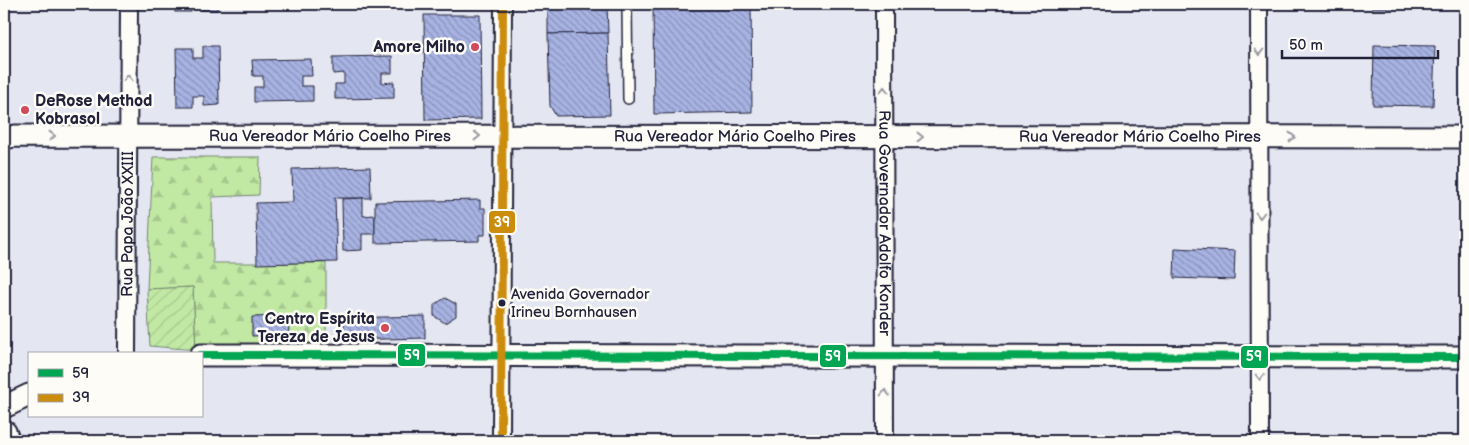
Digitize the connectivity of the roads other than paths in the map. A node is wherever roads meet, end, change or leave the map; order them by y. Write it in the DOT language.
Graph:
graph roads {
  1 [pos="129,4"];
  2 [pos="503,4"];
  3 [pos="627,4"];
  4 [pos="884,4"];
  5 [pos="1259,4"];
  6 [pos="628,99"];
  7 [pos="128,136"];
  8 [pos="502,136"];
  9 [pos="884,137"];
  10 [pos="1259,137"];
  11 [pos="1465,137"];
  12 [pos="4,138"];
  13 [pos="127,352"];
  14 [pos="202,356"];
  15 [pos="501,356"];
  16 [pos="885,356"];
  17 [pos="1260,356"];
  18 [pos="1465,357"];
  19 [pos="28,395"];
  20 [pos="4,407"];
  21 [pos="4,433"];
  22 [pos="8,441"];
  23 [pos="501,441"];
  24 [pos="885,441"];
  25 [pos="1260,441"];
  7 -- 1 [label="street, Rua Papa João XXIII, one-way"];
  2 -- 8 [label="street"];
  3 -- 6 [label="lane"];
  9 -- 4 [label="street, Rua Governador Adolfo Konder, one-way"];
  5 -- 10 [label="street, one-way"];
  7 -- 8 [label="street, Rua Vereador Mário Coelho Pires, one-way"];
  12 -- 7 [label="street, Rua Vereador Mário Coelho Pires, one-way"];
  7 -- 13 [label="street, Rua Papa João XXIII"];
  8 -- 9 [label="street, Rua Vereador Mário Coelho Pires"];
  8 -- 15 [label="street"];
  9 -- 10 [label="street, Rua Vereador Mário Coelho Pires, one-way"];
  9 -- 16 [label="street, Rua Governador Adolfo Konder"];
  10 -- 11 [label="street, Rua Vereador Mário Coelho Pires, one-way"];
  10 -- 17 [label="street, one-way"];
  14 -- 15 [label="street"];
  15 -- 16 [label="street"];
  15 -- 23 [label="street"];
  16 -- 17 [label="street"];
  24 -- 16 [label="street, Rua Governador Adolfo Konder, one-way"];
  17 -- 18 [label="street"];
  17 -- 25 [label="street, one-way"];
  19 -- 20 [label="street"];
  21 -- 22 [label="main road"];
}
